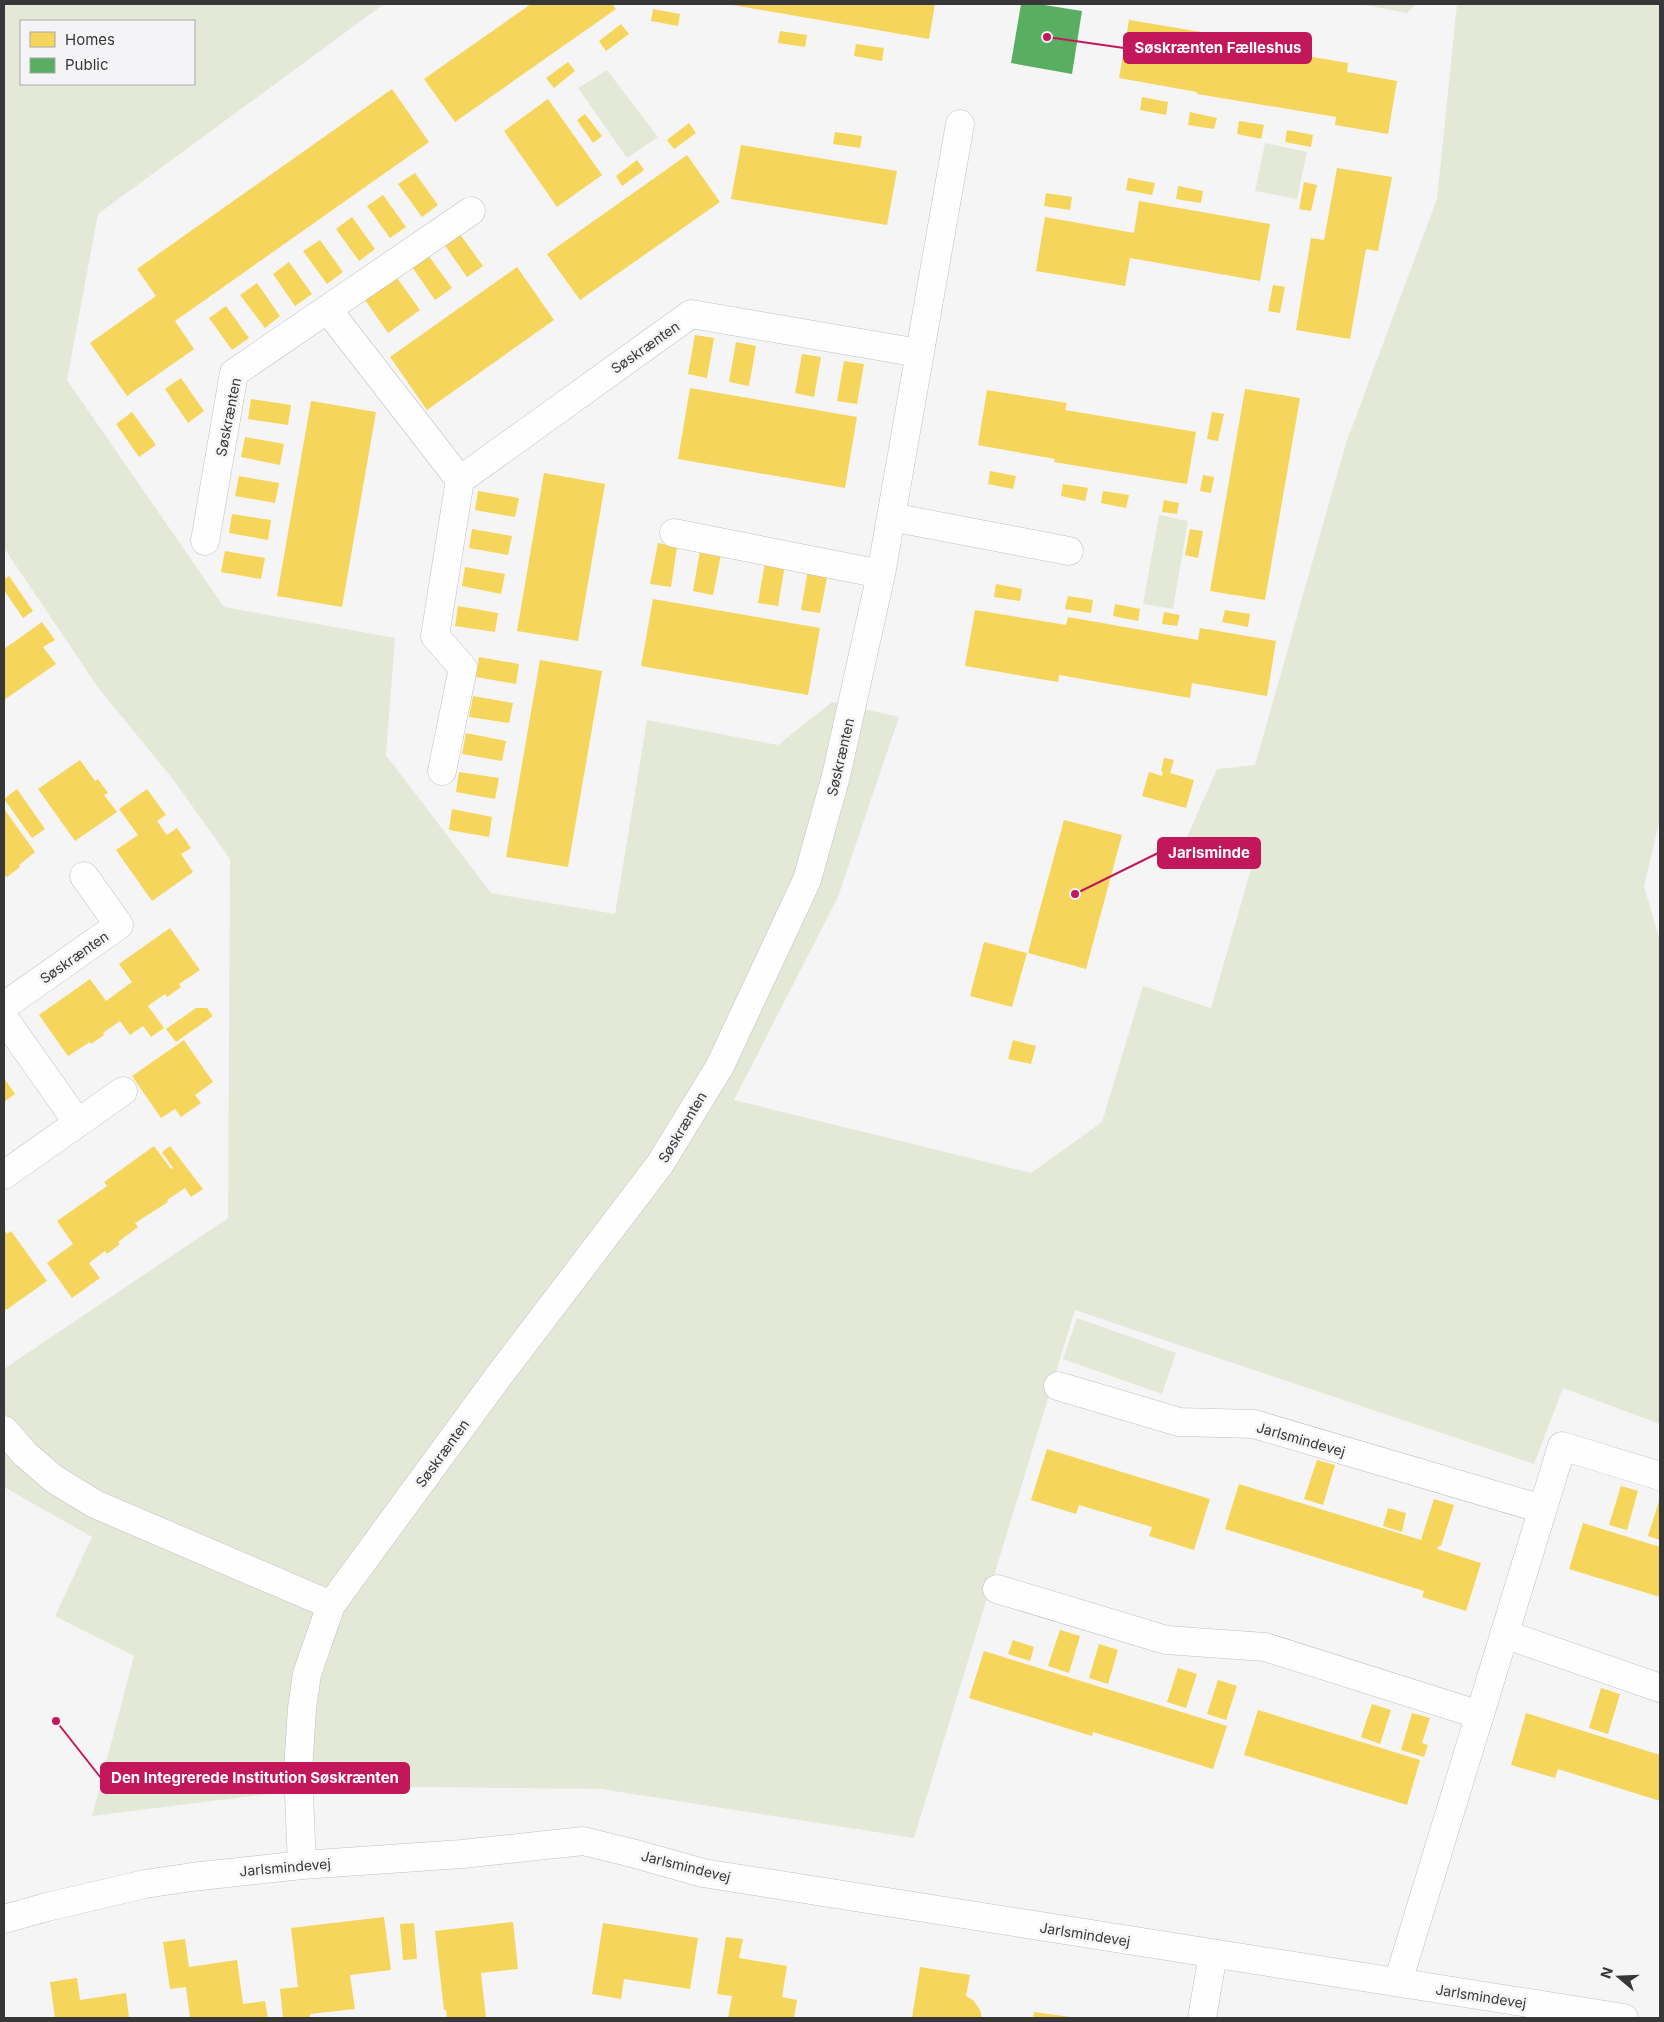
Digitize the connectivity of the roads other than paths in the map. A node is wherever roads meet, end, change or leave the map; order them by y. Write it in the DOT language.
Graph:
graph roads {
  1 [pos="960,124"];
  2 [pos="471,211"];
  3 [pos="328,310"];
  4 [pos="920,353"];
  5 [pos="460,480"];
  6 [pos="891,517"];
  7 [pos="674,533"];
  8 [pos="205,540"];
  9 [pos="1069,551"];
  10 [pos="881,574"];
  11 [pos="442,771"];
  12 [pos="84,876"];
  13 [pos="4,1006"];
  14 [pos="4,1018"];
  15 [pos="122,1091"];
  16 [pos="78,1123"];
  17 [pos="4,1175"];
  18 [pos="1058,1386"];
  19 [pos="4,1430"];
  20 [pos="1660,1476"];
  21 [pos="1542,1509"];
  22 [pos="997,1589"];
  23 [pos="331,1605"];
  24 [pos="1504,1634"];
  25 [pos="1660,1688"];
  26 [pos="1480,1715"];
  27 [pos="302,1865"];
  28 [pos="4,1919"];
  29 [pos="1213,1954"];
  30 [pos="1398,1982"];
  31 [pos="1202,2018"];
  32 [pos="1624,2018"];
  1 -- 4 [label="street, Søskrænten"];
  2 -- 3 [label="street, Søskrænten"];
  3 -- 5 [label="street"];
  3 -- 8 [label="street, Søskrænten"];
  4 -- 5 [label="street, Søskrænten"];
  4 -- 6 [label="street, Søskrænten"];
  5 -- 11 [label="street"];
  6 -- 9 [label="street"];
  6 -- 10 [label="street, Søskrænten"];
  7 -- 10 [label="street"];
  10 -- 23 [label="street, Søskrænten"];
  12 -- 13 [label="street, Søskrænten"];
  14 -- 16 [label="street"];
  15 -- 16 [label="street"];
  16 -- 17 [label="street"];
  18 -- 21 [label="street, Jarlsmindevej"];
  19 -- 23 [label="street"];
  20 -- 21 [label="street"];
  21 -- 24 [label="street"];
  22 -- 26 [label="street"];
  23 -- 27 [label="street, Søskrænten"];
  24 -- 25 [label="street"];
  24 -- 26 [label="street"];
  26 -- 30 [label="street"];
  27 -- 28 [label="street, Jarlsmindevej"];
  27 -- 29 [label="street, Jarlsmindevej"];
  29 -- 30 [label="street, Jarlsmindevej"];
  29 -- 31 [label="street"];
  30 -- 32 [label="street, Jarlsmindevej"];
}
